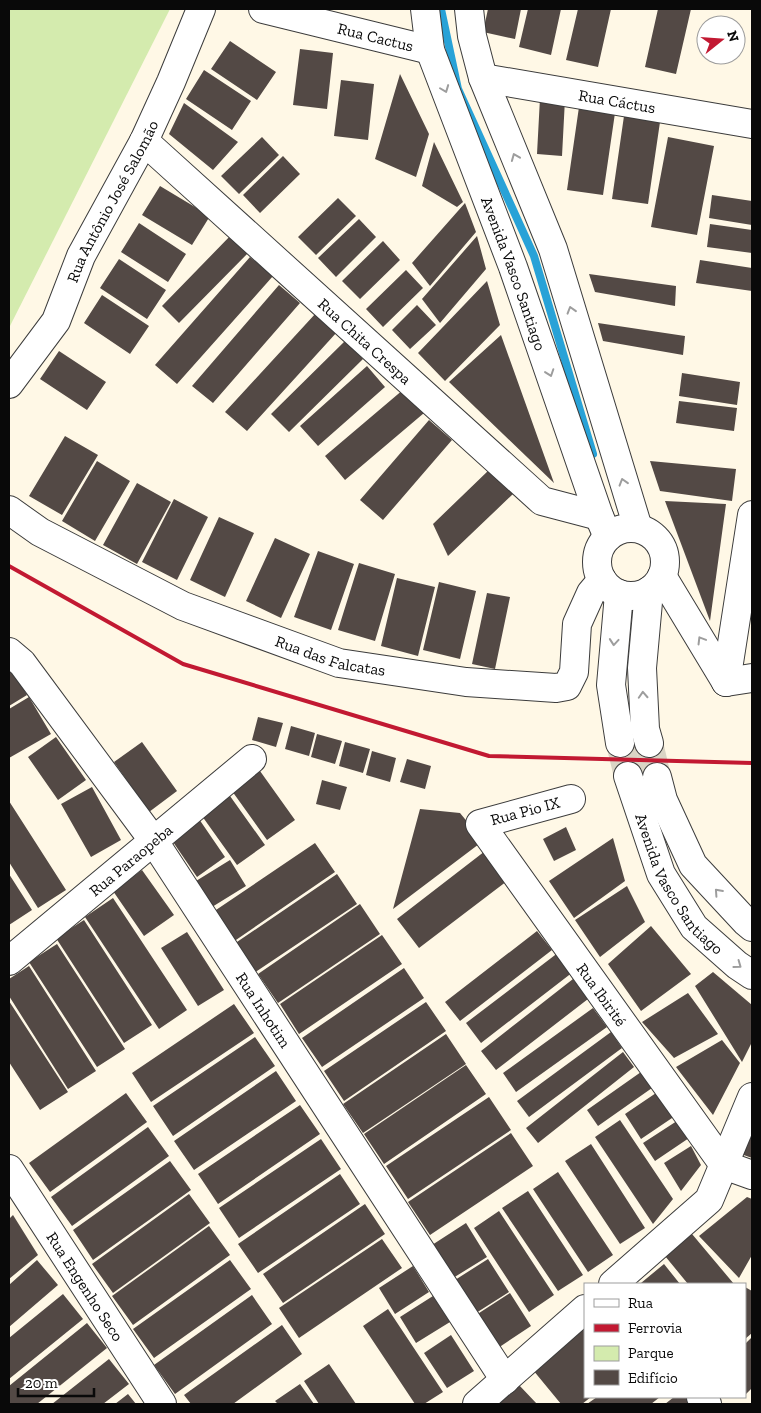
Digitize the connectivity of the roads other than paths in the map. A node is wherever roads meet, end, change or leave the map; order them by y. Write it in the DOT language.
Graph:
graph roads {
  1 [pos="201,9"];
  2 [pos="263,9"];
  3 [pos="425,9"];
  4 [pos="469,9"];
  5 [pos="430,50"];
  6 [pos="483,78"];
  7 [pos="752,124"];
  8 [pos="144,141"];
  9 [pos="9,384"];
  10 [pos="9,510"];
  11 [pos="752,515"];
  12 [pos="603,526"];
  13 [pos="638,528"];
  14 [pos="656,583"];
  15 [pos="610,587"];
  16 [pos="9,652"];
  17 [pos="752,678"];
  18 [pos="726,682"];
  19 [pos="620,742"];
  20 [pos="649,743"];
  21 [pos="252,759"];
  22 [pos="628,776"];
  23 [pos="657,777"];
  24 [pos="571,800"];
  25 [pos="480,824"];
  26 [pos="154,840"];
  27 [pos="752,927"];
  28 [pos="9,961"];
  29 [pos="752,975"];
  30 [pos="752,1097"];
  31 [pos="724,1165"];
  32 [pos="9,1169"];
  33 [pos="752,1174"];
  34 [pos="614,1283"];
  35 [pos="584,1310"];
  36 [pos="505,1380"];
  37 [pos="162,1404"];
  38 [pos="477,1404"];
  1 -- 8 [label="street, Rua Antônio José Salomão"];
  2 -- 5 [label="street, Rua Cactus"];
  3 -- 5 [label="street, Avenida Vasco Santiago"];
  4 -- 6 [label="street"];
  5 -- 12 [label="street, Avenida Vasco Santiago, one-way"];
  6 -- 7 [label="street, Rua Cáctus"];
  13 -- 6 [label="street, one-way"];
  8 -- 9 [label="street, Rua Antônio José Salomão"];
  8 -- 12 [label="street, Rua Chita Crespa"];
  10 -- 15 [label="street, Rua das Falcatas"];
  11 -- 18 [label="street"];
  12 -- 13 [label="street"];
  12 -- 15 [label="street"];
  13 -- 14 [label="street"];
  14 -- 15 [label="street"];
  18 -- 14 [label="street, one-way"];
  20 -- 14 [label="street, one-way"];
  15 -- 19 [label="street, one-way"];
  16 -- 26 [label="street, Rua Inhotim"];
  17 -- 18 [label="street"];
  21 -- 26 [label="street, Rua Paraopeba"];
  22 -- 29 [label="street, Avenida Vasco Santiago, one-way"];
  27 -- 23 [label="street, Avenida Vasco Santiago, one-way"];
  24 -- 25 [label="street, Rua Pio IX"];
  25 -- 31 [label="street, Rua Ibirité"];
  26 -- 28 [label="street, Rua Paraopeba"];
  26 -- 36 [label="street, Rua Inhotim"];
  30 -- 31 [label="street"];
  31 -- 33 [label="street"];
  31 -- 34 [label="street"];
  32 -- 37 [label="street, Rua Engenho Seco"];
  35 -- 36 [label="street"];
  36 -- 38 [label="street"];
}
